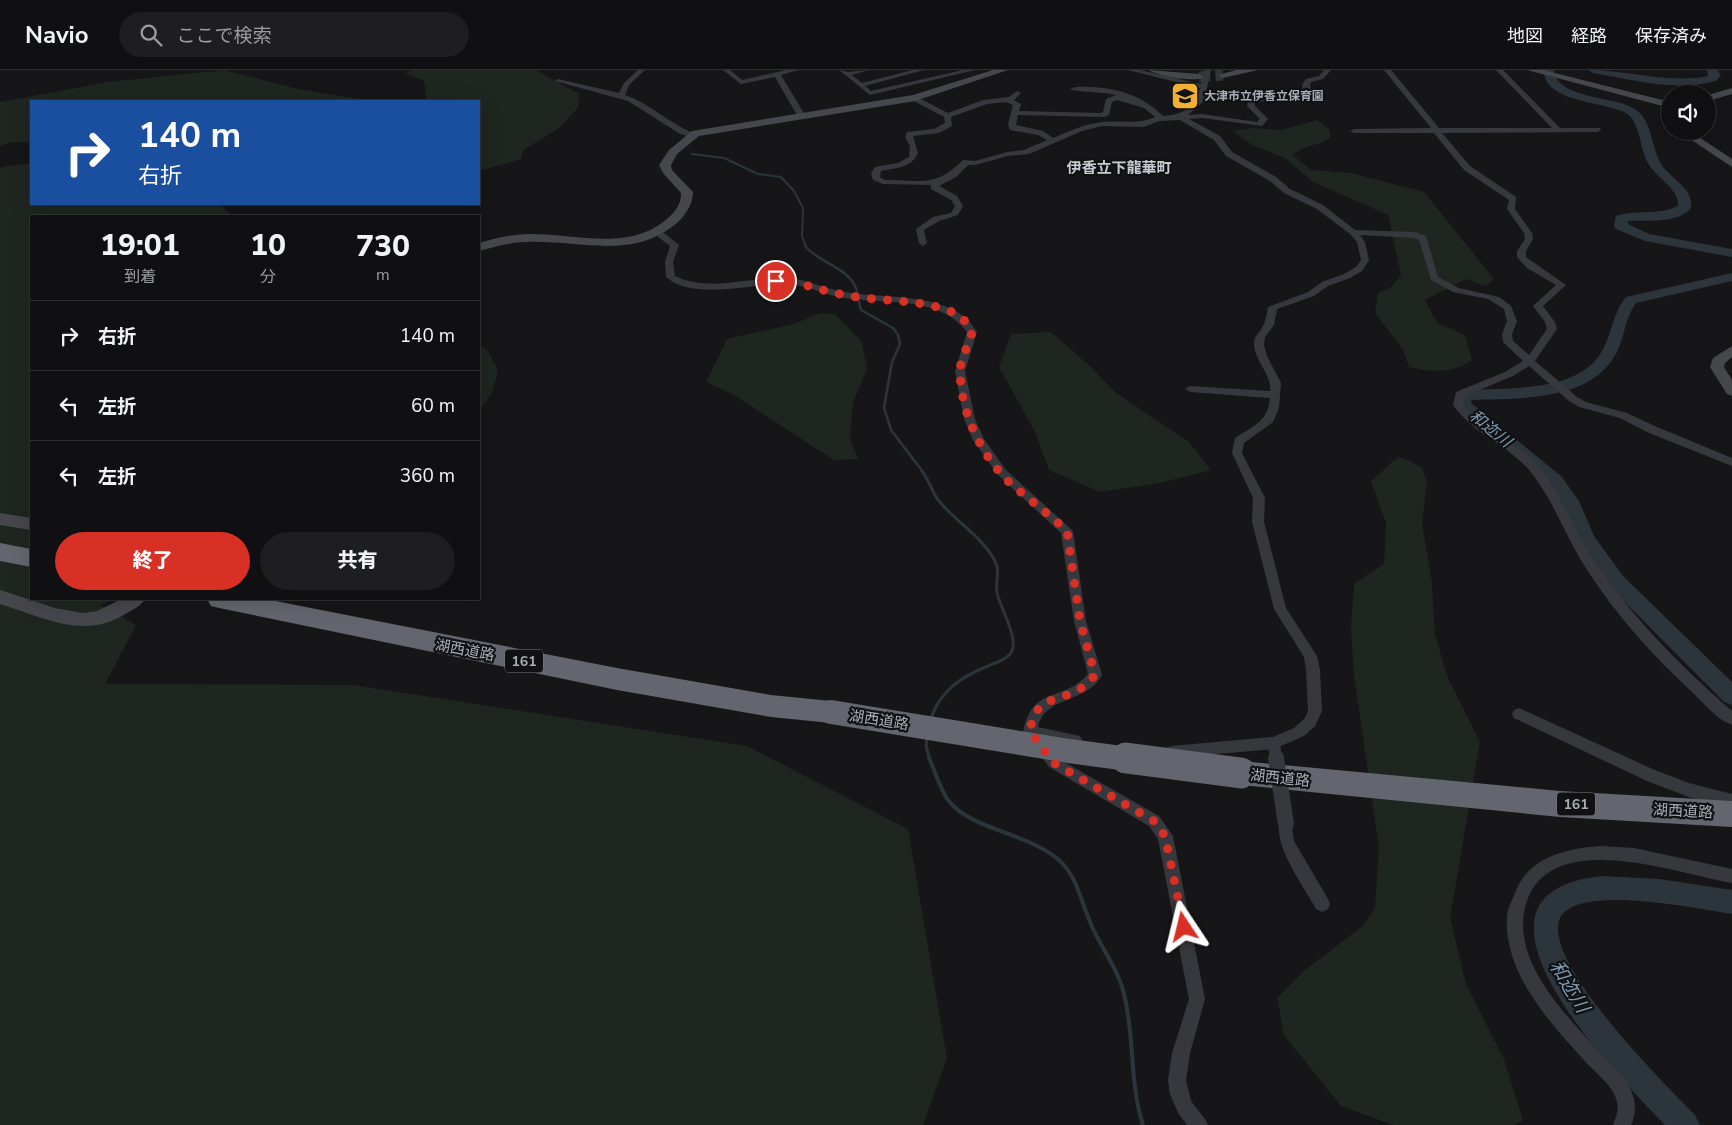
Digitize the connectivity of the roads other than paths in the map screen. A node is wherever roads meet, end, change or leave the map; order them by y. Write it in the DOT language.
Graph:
graph roads {
  1 [pos="642,70"];
  2 [pos="726,70"];
  3 [pos="795,70"];
  4 [pos="866,70"];
  5 [pos="921,70"];
  6 [pos="968,70"];
  7 [pos="1003,70"];
  8 [pos="1131,70"];
  9 [pos="1154,70"];
  10 [pos="1208,70"];
  11 [pos="1253,70"];
  12 [pos="1328,70"];
  13 [pos="1387,70"];
  14 [pos="1499,70"];
  15 [pos="1532,70"];
  16 [pos="845,72"];
  17 [pos="777,74"];
  18 [pos="1223,75"];
  19 [pos="1199,77"];
  20 [pos="558,81"];
  21 [pos="860,85"];
  22 [pos="1204,87"];
  23 [pos="1074,89"];
  24 [pos="1732,91"];
  25 [pos="1017,93"];
  26 [pos="621,96"];
  27 [pos="1716,96"];
  28 [pos="915,98"];
  29 [pos="1008,100"];
  30 [pos="1661,103"];
  31 [pos="1146,106"];
  32 [pos="1015,113"];
  33 [pos="801,115"];
  34 [pos="947,116"];
  35 [pos="1182,118"];
  36 [pos="1161,119"];
  37 [pos="1435,130"];
  38 [pos="1558,130"];
  39 [pos="1597,130"];
  40 [pos="1354,131"];
  41 [pos="692,136"];
  42 [pos="1696,140"];
  43 [pos="1054,141"];
  44 [pos="1732,164"];
  45 [pos="937,183"];
  46 [pos="1353,232"];
  47 [pos="662,235"];
  48 [pos="923,243"];
  49 [pos="480,247"];
  50 [pos="1732,350"];
  51 [pos="1530,361"];
  52 [pos="1190,389"];
  53 [pos="1732,391"];
  54 [pos="1276,395"];
  55 [pos="1732,462"];
  56 [pos="0,519"];
  57 [pos="30,524"];
  58 [pos="0,541"];
  59 [pos="30,548"];
  60 [pos="0,552"];
  61 [pos="30,558"];
  62 [pos="0,597"];
  63 [pos="224,600"];
  64 [pos="265,600"];
  65 [pos="129,604"];
  66 [pos="831,712"];
  67 [pos="1519,714"];
  68 [pos="1732,719"];
  69 [pos="1030,732"];
  70 [pos="1274,743"];
  71 [pos="1732,801"];
  72 [pos="1732,814"];
  73 [pos="1732,876"];
  74 [pos="1322,904"];
  75 [pos="1199,1125"];
  76 [pos="1622,1125"];
  1 -- 26 [label="street"];
  2 -- 17 [label="street"];
  3 -- 17 [label="street"];
  4 -- 16 [label="street"];
  5 -- 21 [label="street"];
  6 -- 21 [label="street"];
  7 -- 28 [label="street"];
  8 -- 22 [label="street"];
  9 -- 19 [label="street"];
  10 -- 22 [label="street"];
  11 -- 18 [label="street"];
  12 -- 35 [label="street"];
  13 -- 37 [label="street"];
  14 -- 38 [label="street"];
  15 -- 30 [label="street"];
  16 -- 21 [label="street"];
  17 -- 33 [label="street"];
  20 -- 26 [label="street"];
  22 -- 35 [label="street"];
  23 -- 31 [label="street"];
  24 -- 27 [label="street"];
  25 -- 29 [label="street"];
  26 -- 41 [label="street"];
  28 -- 33 [label="street"];
  28 -- 34 [label="street"];
  29 -- 32 [label="street"];
  29 -- 34 [label="street"];
  31 -- 32 [label="street"];
  31 -- 36 [label="street"];
  32 -- 43 [label="street"];
  33 -- 41 [label="street"];
  34 -- 45 [label="street"];
  35 -- 36 [label="street"];
  35 -- 46 [label="street"];
  36 -- 43 [label="street"];
  37 -- 38 [label="street"];
  37 -- 40 [label="street"];
  37 -- 51 [label="street"];
  38 -- 39 [label="street"];
  41 -- 49 [label="street"];
  42 -- 44 [label="street"];
  43 -- 45 [label="street"];
  45 -- 48 [label="street"];
  46 -- 51 [label="street"];
  46 -- 54 [label="street"];
  47 -- 69 [label="street"];
  50 -- 53 [label="street"];
  51 -- 55 [label="street"];
  51 -- 68 [label="street"];
  52 -- 54 [label="street"];
  54 -- 70 [label="street"];
  56 -- 57 [label="street"];
  58 -- 59 [label="highway"];
  60 -- 61 [label="highway"];
  62 -- 65 [label="street"];
  63 -- 66 [label="highway, 湖西道路 / 161"];
  64 -- 66 [label="highway, 湖西道路 / 161"];
  66 -- 72 [label="highway, 湖西道路 / 161, bridge"];
  67 -- 71 [label="street"];
  69 -- 70 [label="street"];
  69 -- 75 [label="street"];
  70 -- 74 [label="street, bridge"];
  73 -- 76 [label="street"];
}
